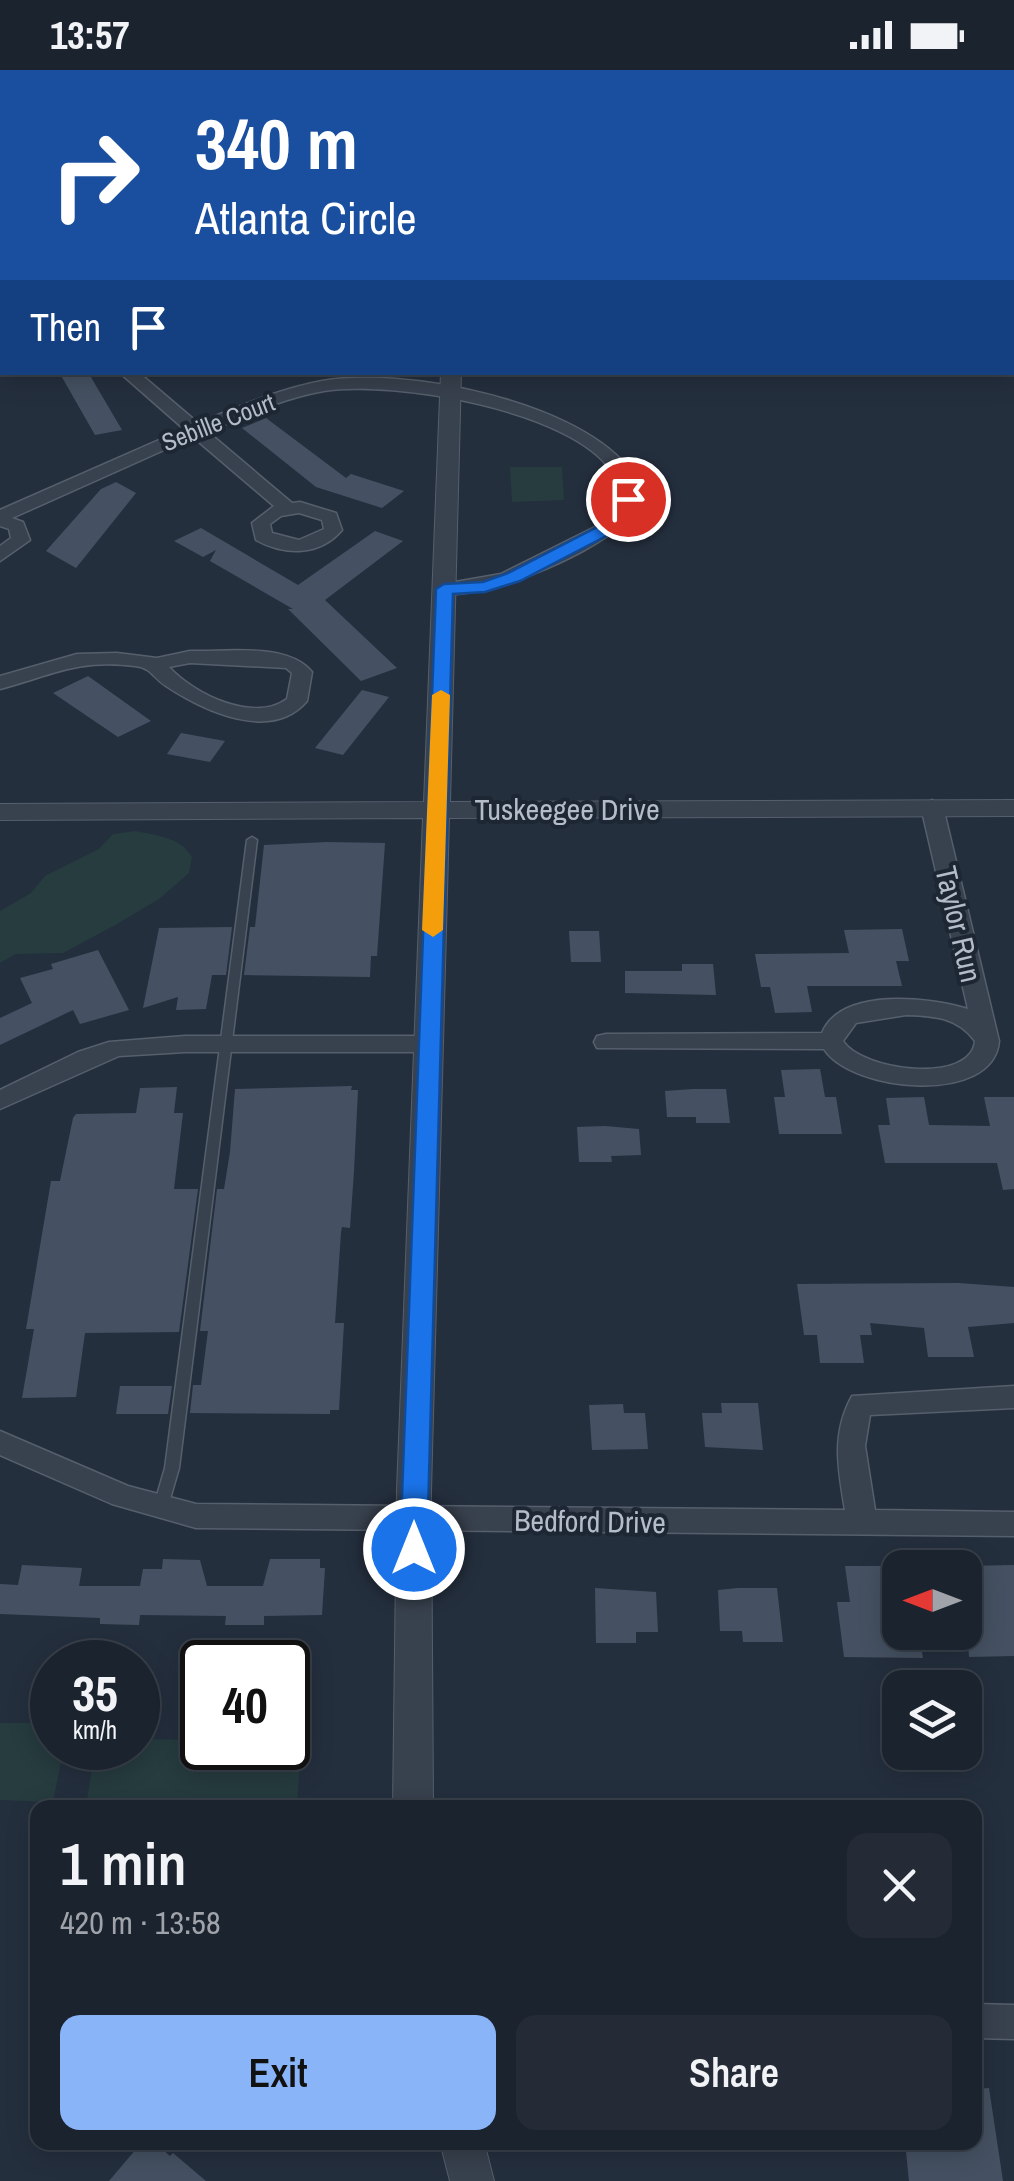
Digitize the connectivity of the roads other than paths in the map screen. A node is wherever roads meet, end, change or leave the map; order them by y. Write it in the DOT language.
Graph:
graph roads {
  1 [pos="130,375"];
  2 [pos="339,379"];
  3 [pos="451,382"];
  4 [pos="194,431"];
  5 [pos="287,508"];
  6 [pos="0,518"];
  7 [pos="0,555"];
  8 [pos="444,589"];
  9 [pos="157,664"];
  10 [pos="0,684"];
  11 [pos="932,807"];
  12 [pos="1014,808"];
  13 [pos="437,810"];
  14 [pos="0,812"];
  15 [pos="252,840"];
  16 [pos="987,1040"];
  17 [pos="831,1041"];
  18 [pos="606,1042"];
  19 [pos="226,1044"];
  20 [pos="428,1044"];
  21 [pos="0,1100"];
  22 [pos="1014,1398"];
  23 [pos="0,1442"];
  24 [pos="160,1509"];
  25 [pos="414,1519"];
  26 [pos="862,1524"];
  27 [pos="1014,1524"];
  28 [pos="413,1800"];
  29 [pos="982,2021"];
  30 [pos="1014,2022"];
  31 [pos="464,2150"];
  32 [pos="472,2181"];
  1 -- 4 [label="street"];
  2 -- 3 [label="street, Sebille Court"];
  2 -- 4 [label="street, Sebille Court"];
  3 -- 8 [label="street"];
  3 -- 8 [label="street, Sebille Court"];
  4 -- 5 [label="street"];
  4 -- 6 [label="street, Sebille Court"];
  6 -- 7 [label="street, Sebille Court"];
  8 -- 13 [label="street"];
  9 -- 9 [label="street"];
  9 -- 10 [label="street"];
  11 -- 12 [label="street, Tuskeegee Drive"];
  11 -- 13 [label="street, Tuskeegee Drive"];
  11 -- 16 [label="street, Taylor Run"];
  13 -- 14 [label="street, Tuskeegee Drive"];
  13 -- 20 [label="street"];
  15 -- 19 [label="lane"];
  16 -- 17 [label="street, Taylor Run"];
  16 -- 17 [label="street"];
  17 -- 18 [label="street"];
  19 -- 20 [label="street"];
  19 -- 21 [label="street"];
  19 -- 24 [label="lane"];
  20 -- 25 [label="street"];
  22 -- 26 [label="street"];
  23 -- 24 [label="street, Bedford Drive"];
  24 -- 25 [label="street, Bedford Drive"];
  25 -- 26 [label="street, Bedford Drive"];
  25 -- 28 [label="street"];
  26 -- 27 [label="street, Bedford Drive"];
  29 -- 30 [label="street"];
  31 -- 32 [label="street"];
}
